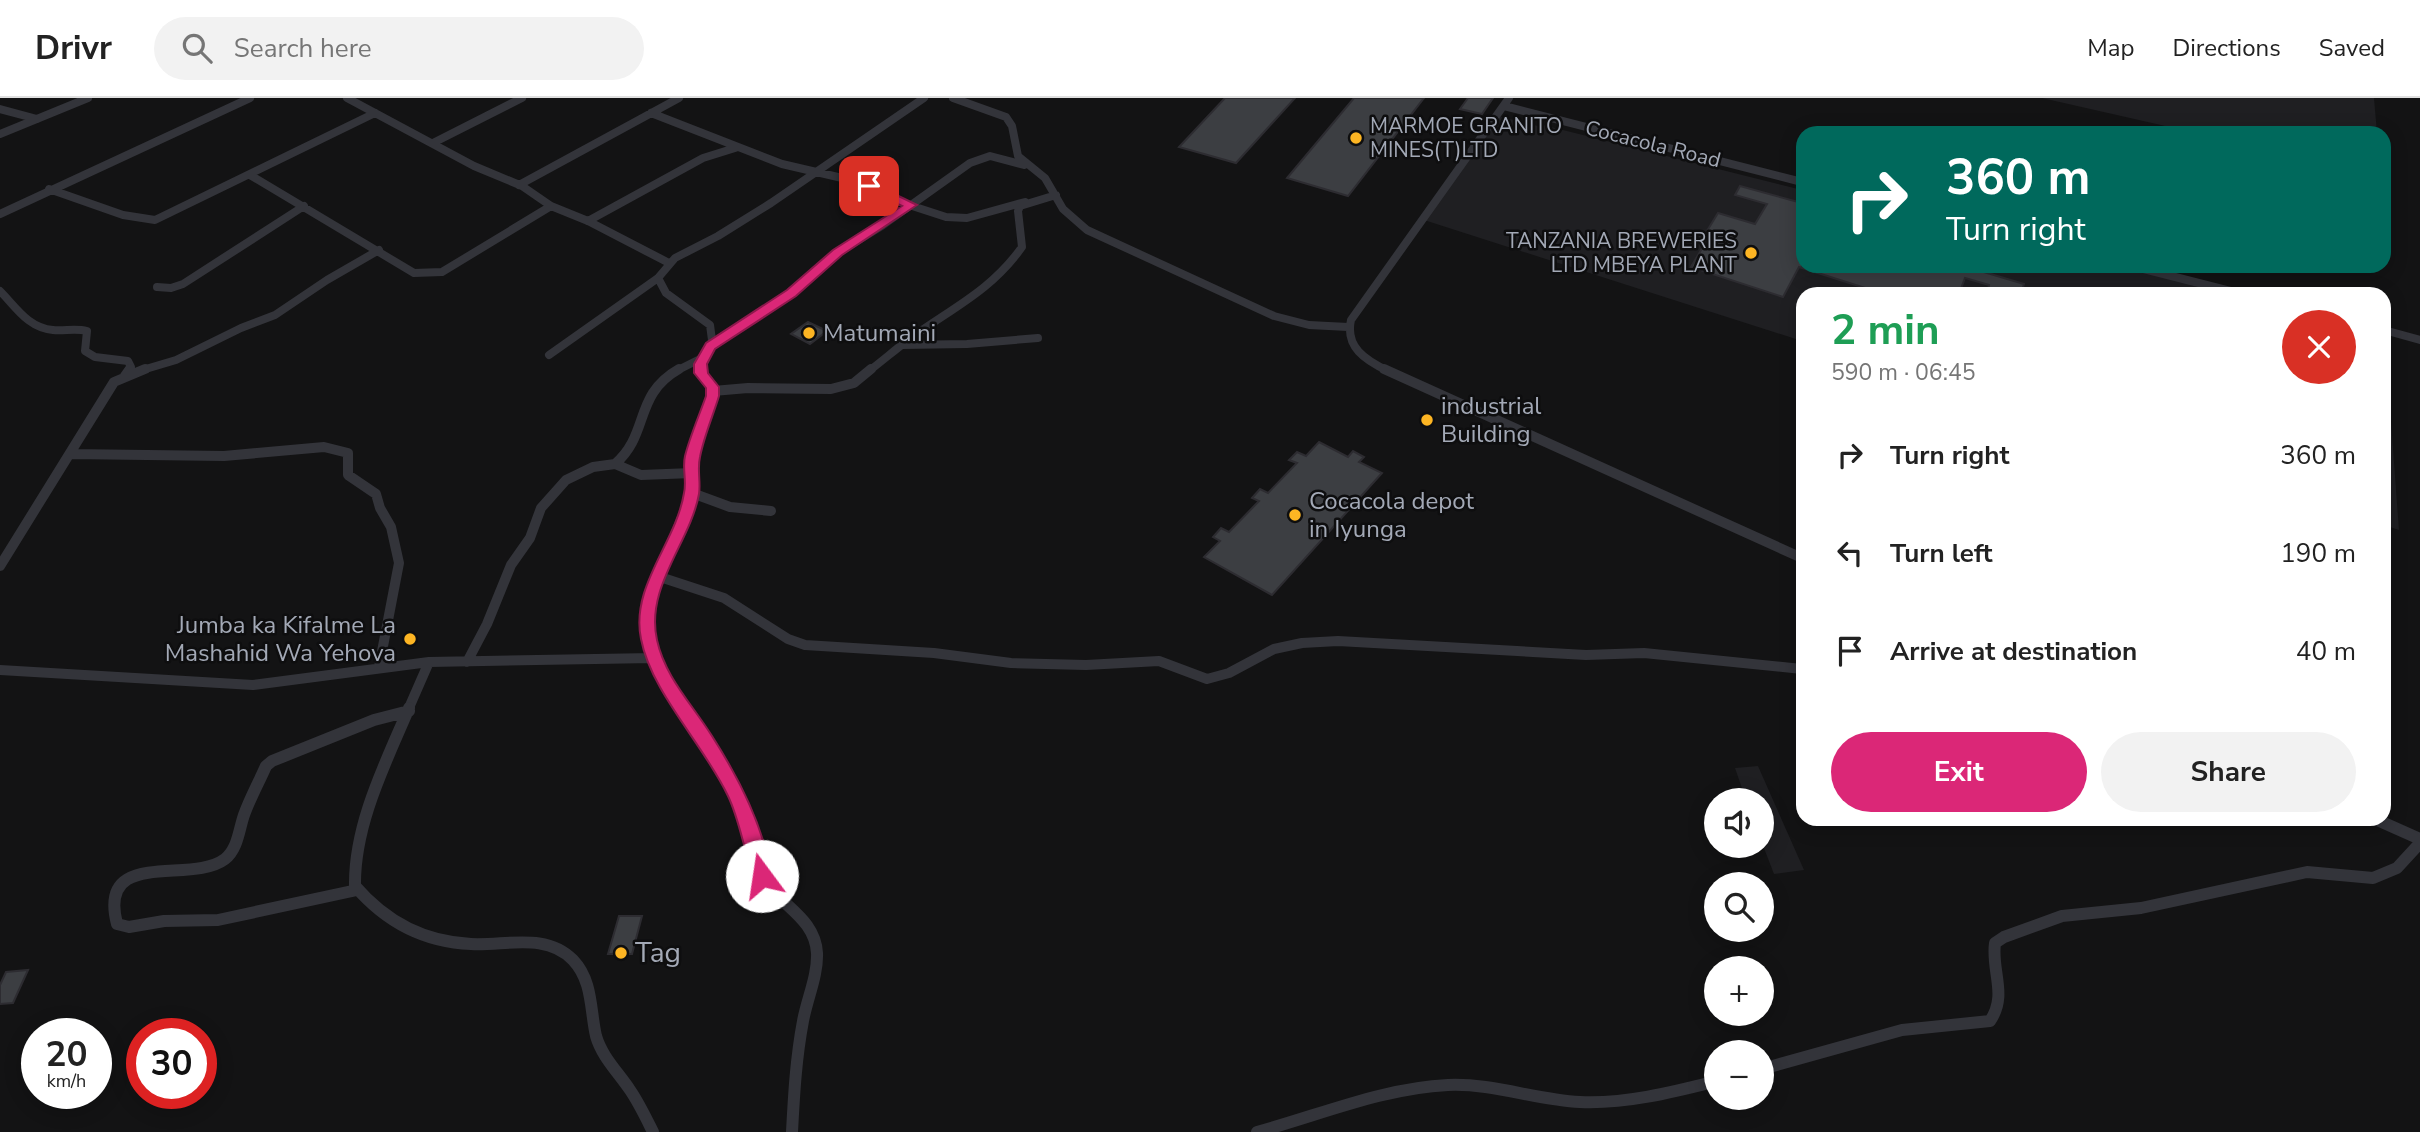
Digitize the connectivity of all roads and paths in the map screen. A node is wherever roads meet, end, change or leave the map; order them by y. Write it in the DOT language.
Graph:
graph roads {
  1 [pos="88,98"];
  2 [pos="250,98"];
  3 [pos="347,98"];
  4 [pos="522,98"];
  5 [pos="679,98"];
  6 [pos="923,98"];
  7 [pos="953,98"];
  8 [pos="1507,102"];
  9 [pos="0,109"];
  10 [pos="375,113"];
  11 [pos="651,113"];
  12 [pos="37,119"];
  13 [pos="0,134"];
  14 [pos="433,143"];
  15 [pos="737,147"];
  16 [pos="1028,166"];
  17 [pos="820,170"];
  18 [pos="250,175"];
  19 [pos="1796,180"];
  20 [pos="519,185"];
  21 [pos="49,189"];
  22 [pos="1056,195"];
  23 [pos="1025,202"];
  24 [pos="911,205"];
  25 [pos="304,206"];
  26 [pos="551,206"];
  27 [pos="0,214"];
  28 [pos="588,221"];
  29 [pos="379,250"];
  30 [pos="669,263"];
  31 [pos="2160,273"];
  32 [pos="658,278"];
  33 [pos="157,287"];
  34 [pos="2214,287"];
  35 [pos="0,291"];
  36 [pos="1348,327"];
  37 [pos="2391,332"];
  38 [pos="1038,338"];
  39 [pos="2420,340"];
  40 [pos="902,345"];
  41 [pos="710,346"];
  42 [pos="549,355"];
  43 [pos="704,357"];
  44 [pos="125,376"];
  45 [pos="713,391"];
  46 [pos="70,454"];
  47 [pos="615,464"];
  48 [pos="692,473"];
  49 [pos="692,493"];
  50 [pos="771,511"];
  51 [pos="1796,555"];
  52 [pos="0,566"];
  53 [pos="657,576"];
  54 [pos="653,658"];
  55 [pos="429,662"];
  56 [pos="467,662"];
  57 [pos="379,667"];
  58 [pos="1796,668"];
  59 [pos="0,670"];
  60 [pos="409,711"];
  61 [pos="2389,826"];
  62 [pos="2420,841"];
  63 [pos="357,890"];
  64 [pos="1774,1066"];
  65 [pos="1704,1084"];
  66 [pos="653,1132"];
  67 [pos="792,1132"];
  68 [pos="1257,1132"];
  1 -- 12 [label="street"];
  2 -- 21 [label="street"];
  3 -- 10 [label="street"];
  4 -- 14 [label="street"];
  5 -- 11 [label="street"];
  6 -- 17 [label="street"];
  7 -- 16 [label="street"];
  8 -- 19 [label="street, Cocacola Road"];
  8 -- 36 [label="street"];
  9 -- 12 [label="street"];
  10 -- 14 [label="street"];
  10 -- 18 [label="street"];
  11 -- 15 [label="street"];
  11 -- 20 [label="street"];
  12 -- 13 [label="street"];
  14 -- 20 [label="street"];
  15 -- 17 [label="street"];
  15 -- 28 [label="street"];
  16 -- 22 [label="street"];
  16 -- 24 [label="street"];
  17 -- 24 [label="street"];
  17 -- 30 [label="street"];
  18 -- 21 [label="street"];
  18 -- 25 [label="street"];
  20 -- 26 [label="street"];
  21 -- 27 [label="street"];
  22 -- 23 [label="street"];
  22 -- 36 [label="street"];
  23 -- 24 [label="street"];
  23 -- 40 [label="street"];
  24 -- 41 [label="street"];
  25 -- 29 [label="street"];
  25 -- 33 [label="street"];
  26 -- 28 [label="street"];
  26 -- 29 [label="street"];
  28 -- 30 [label="street"];
  29 -- 44 [label="street"];
  30 -- 32 [label="street"];
  31 -- 34 [label="street"];
  32 -- 41 [label="street"];
  32 -- 42 [label="street"];
  35 -- 44 [label="street"];
  36 -- 51 [label="street"];
  37 -- 39 [label="street"];
  38 -- 40 [label="street"];
  40 -- 45 [label="street"];
  41 -- 43 [label="street"];
  43 -- 45 [label="street"];
  43 -- 47 [label="street"];
  44 -- 46 [label="street"];
  45 -- 48 [label="street"];
  46 -- 52 [label="street"];
  46 -- 57 [label="street"];
  47 -- 48 [label="street"];
  47 -- 56 [label="street"];
  48 -- 49 [label="street"];
  49 -- 50 [label="street"];
  49 -- 53 [label="street"];
  53 -- 54 [label="street"];
  53 -- 58 [label="street"];
  54 -- 56 [label="street"];
  54 -- 67 [label="street"];
  55 -- 56 [label="street"];
  55 -- 57 [label="street"];
  55 -- 60 [label="street"];
  57 -- 59 [label="street"];
  60 -- 63 [label="street"];
  60 -- 63 [label="street"];
  61 -- 62 [label="street"];
  62 -- 64 [label="street"];
  63 -- 66 [label="street"];
  65 -- 68 [label="street"];
}
